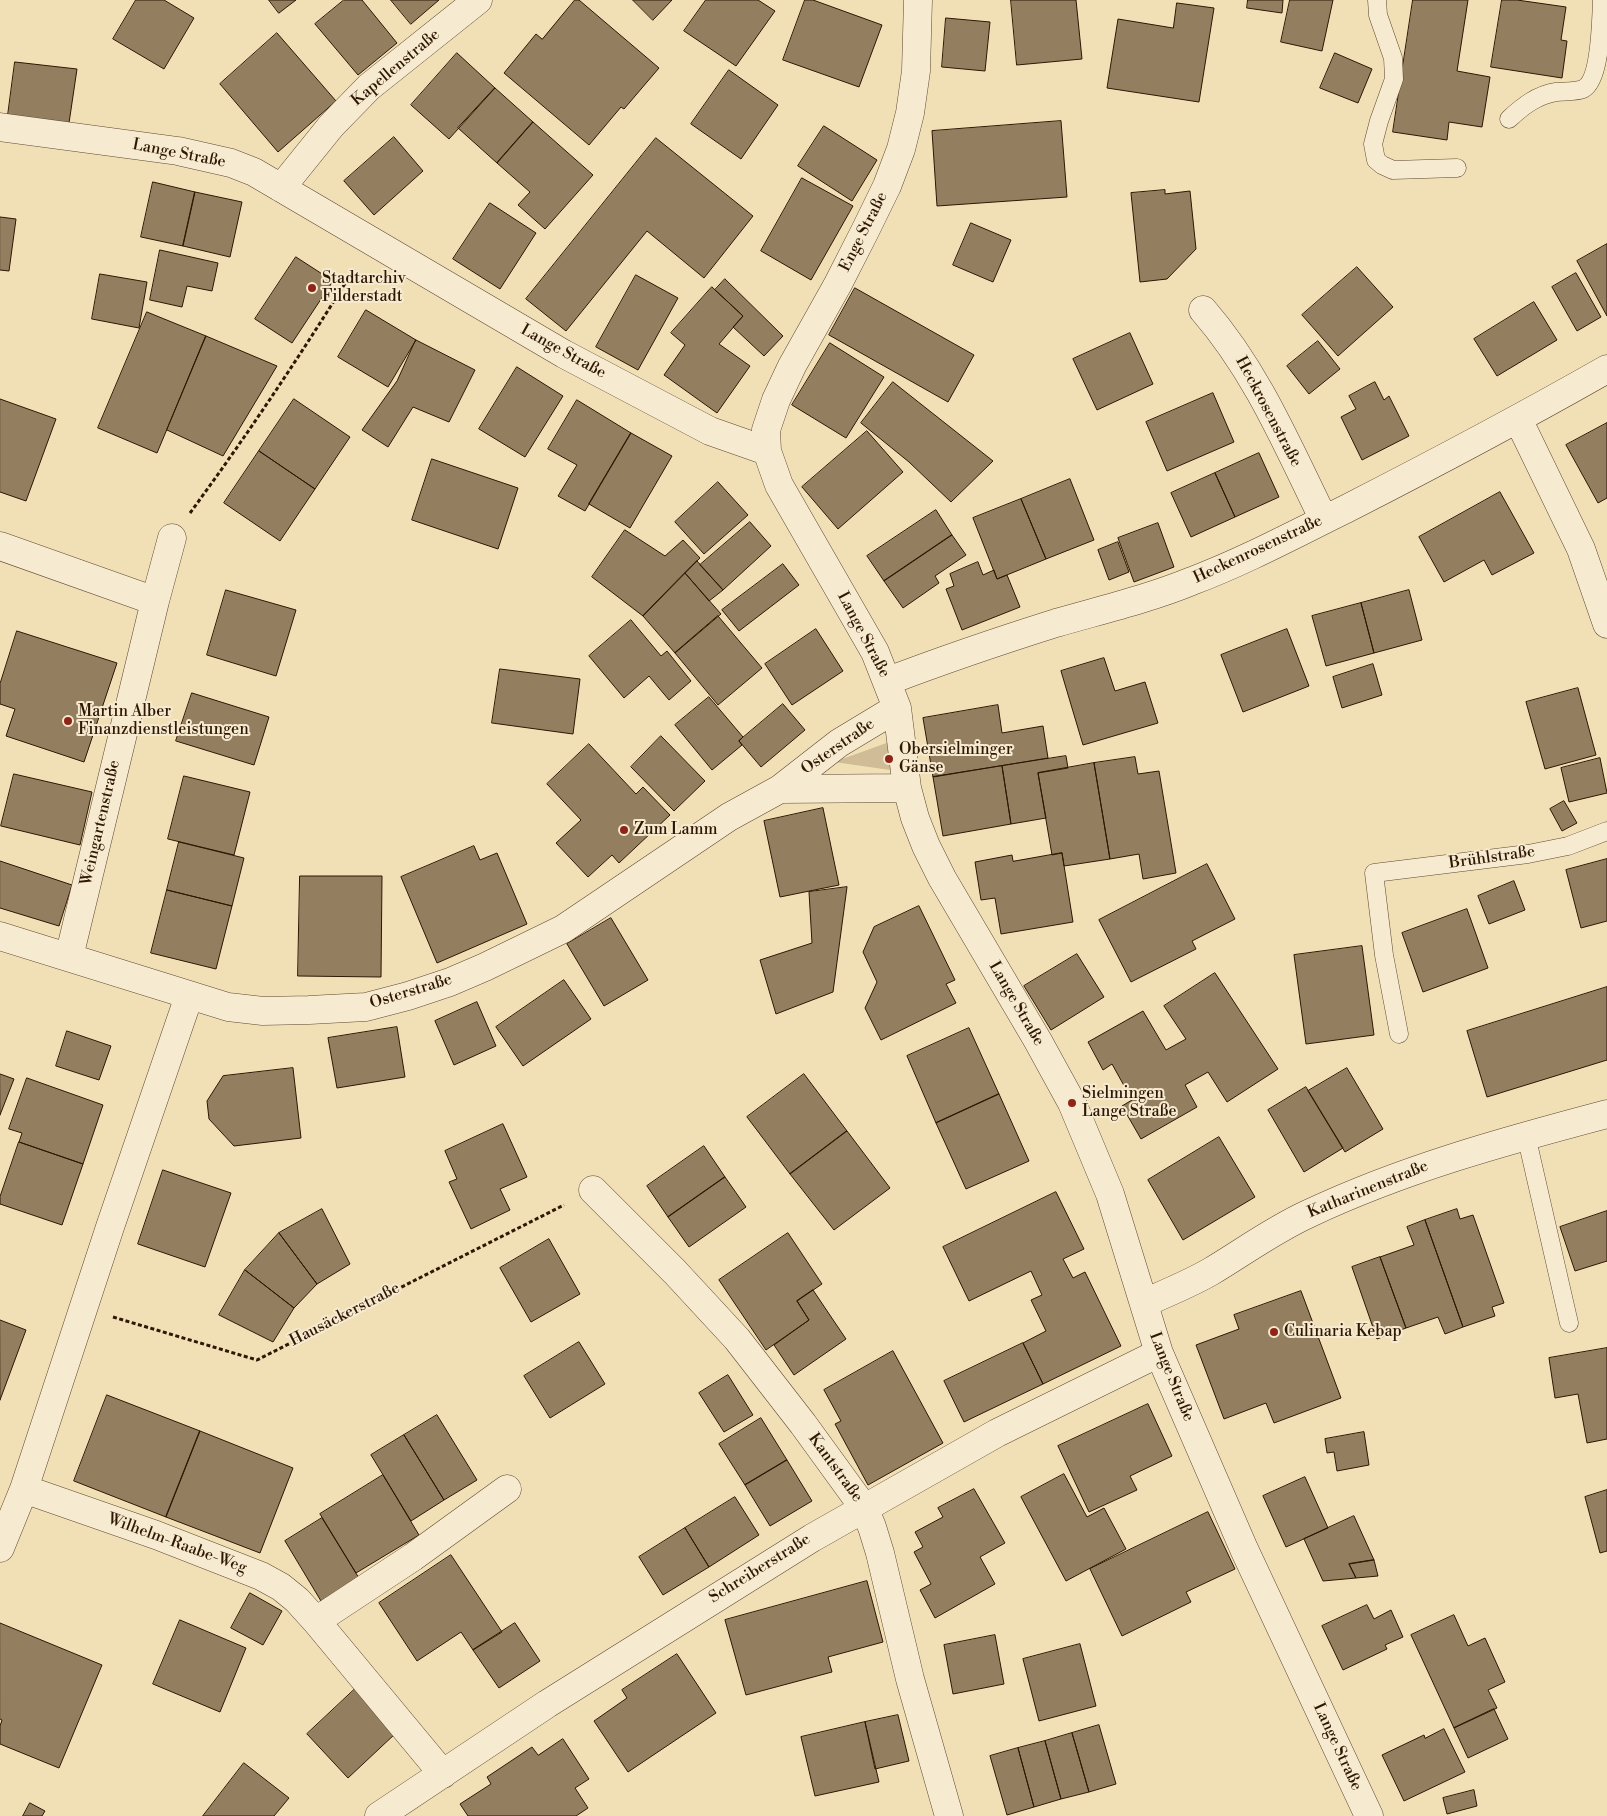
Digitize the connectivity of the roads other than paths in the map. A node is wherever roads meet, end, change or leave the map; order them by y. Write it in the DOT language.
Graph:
graph roads {
  1 [pos="478,0"];
  2 [pos="918,0"];
  3 [pos="1376,0"];
  4 [pos="1602,0"];
  5 [pos="1509,118"];
  6 [pos="0,127"];
  7 [pos="1457,168"];
  8 [pos="281,188"];
  9 [pos="1203,310"];
  10 [pos="1607,369"];
  11 [pos="1518,420"];
  12 [pos="766,451"];
  13 [pos="1324,520"];
  14 [pos="172,538"];
  15 [pos="0,546"];
  16 [pos="155,601"];
  17 [pos="1607,624"];
  18 [pos="888,681"];
  19 [pos="897,708"];
  20 [pos="907,788"];
  21 [pos="780,789"];
  22 [pos="1607,831"];
  23 [pos="0,936"];
  24 [pos="69,957"];
  25 [pos="189,996"];
  26 [pos="1399,1034"];
  27 [pos="1607,1114"];
  28 [pos="1526,1136"];
  29 [pos="594,1190"];
  30 [pos="1144,1303"];
  31 [pos="1569,1323"];
  32 [pos="1159,1353"];
  33 [pos="24,1489"];
  34 [pos="507,1489"];
  35 [pos="864,1508"];
  36 [pos="0,1548"];
  37 [pos="316,1621"];
  38 [pos="443,1774"];
  39 [pos="379,1816"];
  40 [pos="949,1816"];
  41 [pos="1369,1816"];
  1 -- 8 [label="street, Kapellenstraße"];
  2 -- 12 [label="street, Enge Straße"];
  3 -- 7 [label="lane"];
  4 -- 5 [label="lane"];
  6 -- 8 [label="street, Lange Straße"];
  8 -- 12 [label="street, Lange Straße"];
  9 -- 13 [label="street, Heckrosenstraße"];
  10 -- 11 [label="street, Heckenrosenstraße"];
  11 -- 13 [label="street, Heckenrosenstraße"];
  11 -- 17 [label="street"];
  12 -- 18 [label="street, Lange Straße"];
  13 -- 18 [label="street, Heckenrosenstraße"];
  14 -- 16 [label="street, Weingartenstraße"];
  15 -- 16 [label="street"];
  16 -- 24 [label="street, Weingartenstraße"];
  18 -- 19 [label="street, Lange Straße"];
  19 -- 20 [label="street, Lange Straße"];
  19 -- 21 [label="street, Osterstraße"];
  20 -- 21 [label="street, Osterstraße"];
  20 -- 30 [label="street, Lange Straße"];
  21 -- 25 [label="street, Osterstraße"];
  22 -- 26 [label="lane, Brühlstraße"];
  23 -- 24 [label="street, Osterstraße"];
  24 -- 25 [label="street, Osterstraße"];
  25 -- 33 [label="street"];
  27 -- 28 [label="street, Katharinenstraße"];
  28 -- 30 [label="street, Katharinenstraße"];
  28 -- 31 [label="lane"];
  29 -- 35 [label="street, Kantstraße"];
  30 -- 32 [label="street, Lange Straße"];
  32 -- 35 [label="street, Schreiberstraße"];
  32 -- 41 [label="street, Lange Straße"];
  33 -- 36 [label="street"];
  33 -- 37 [label="street, Wilhelm-Raabe-Weg"];
  34 -- 37 [label="street"];
  35 -- 38 [label="street, Schreiberstraße"];
  35 -- 40 [label="street, Kantstraße"];
  37 -- 38 [label="street, Wilhelm-Raabe-Weg"];
  38 -- 39 [label="street, Schreiberstraße"];
}
